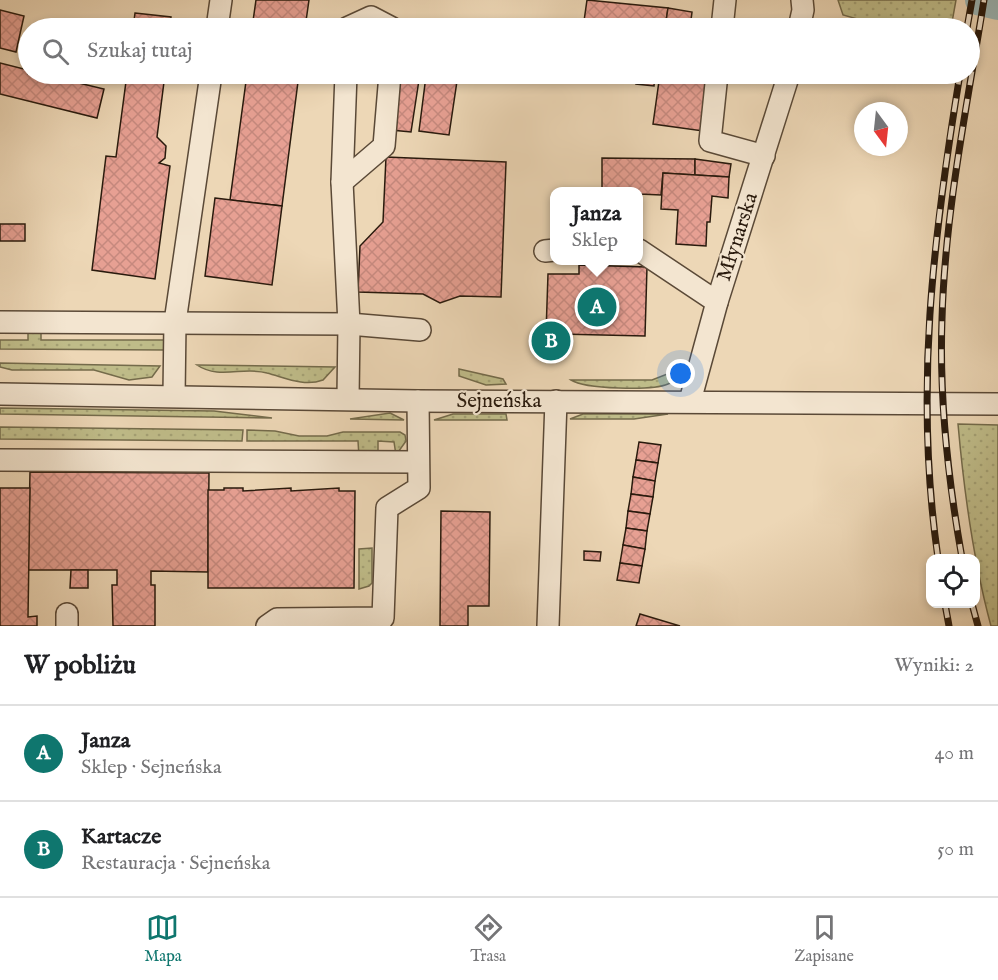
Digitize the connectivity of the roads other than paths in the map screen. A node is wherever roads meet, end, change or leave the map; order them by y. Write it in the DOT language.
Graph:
graph roads {
  1 [pos="221,0"];
  2 [pos="725,0"];
  3 [pos="802,0"];
  4 [pos="218,18"];
  5 [pos="723,18"];
  6 [pos="801,18"];
  7 [pos="209,84"];
  8 [pos="345,84"];
  9 [pos="389,84"];
  10 [pos="716,84"];
  11 [pos="786,84"];
  12 [pos="764,156"];
  13 [pos="342,182"];
  14 [pos="643,252"];
  15 [pos="717,302"];
  16 [pos="0,322"];
  17 [pos="175,322"];
  18 [pos="349,324"];
  19 [pos="420,330"];
  20 [pos="0,394"];
  21 [pos="174,396"];
  22 [pos="348,399"];
  23 [pos="418,401"];
  24 [pos="556,401"];
  25 [pos="690,401"];
  26 [pos="998,404"];
  27 [pos="0,460"];
  28 [pos="418,462"];
  29 [pos="267,626"];
  30 [pos="548,626"];
  1 -- 4 [label="street"];
  2 -- 5 [label="street"];
  3 -- 6 [label="street"];
  7 -- 17 [label="street"];
  8 -- 13 [label="street"];
  9 -- 13 [label="street"];
  10 -- 12 [label="street"];
  11 -- 12 [label="street, Młynarska"];
  12 -- 15 [label="street, Młynarska"];
  13 -- 18 [label="street"];
  14 -- 15 [label="street"];
  15 -- 25 [label="street, Młynarska"];
  16 -- 17 [label="street"];
  17 -- 18 [label="street"];
  17 -- 21 [label="street"];
  18 -- 19 [label="street"];
  18 -- 22 [label="street"];
  20 -- 21 [label="street, Sejneńska"];
  21 -- 22 [label="street, Sejneńska"];
  22 -- 23 [label="street, Sejneńska"];
  23 -- 24 [label="street, Sejneńska"];
  23 -- 28 [label="street"];
  24 -- 25 [label="street, Sejneńska"];
  24 -- 30 [label="street"];
  25 -- 26 [label="street, Sejneńska"];
  27 -- 28 [label="street"];
  28 -- 29 [label="street"];
}
